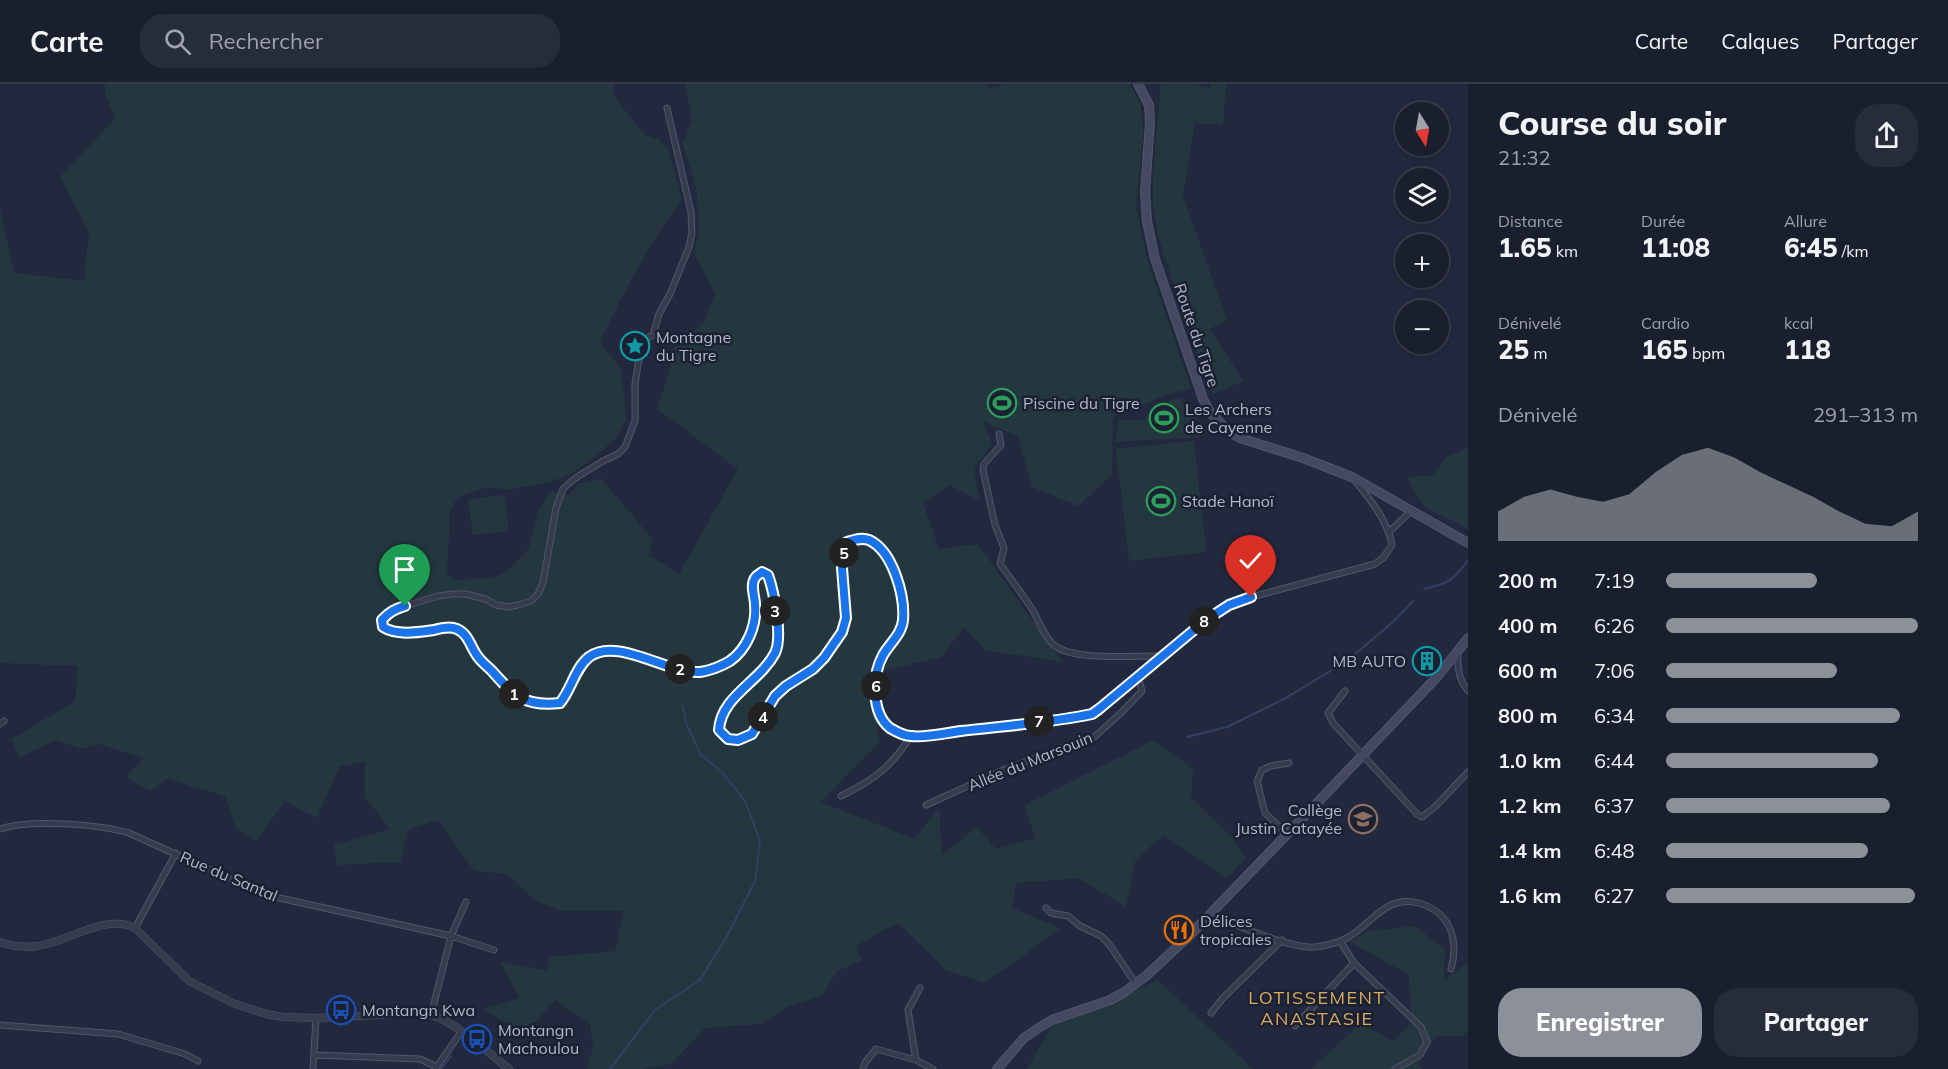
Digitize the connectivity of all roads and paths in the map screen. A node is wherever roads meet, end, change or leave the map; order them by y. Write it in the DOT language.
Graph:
graph roads {
  1 [pos="1138,84"];
  2 [pos="667,108"];
  3 [pos="999,434"];
  4 [pos="1352,477"];
  5 [pos="1386,497"];
  6 [pos="1376,509"];
  7 [pos="1411,511"];
  8 [pos="1440,527"];
  9 [pos="1389,532"];
  10 [pos="1468,538"];
  11 [pos="1468,543"];
  12 [pos="1468,638"];
  13 [pos="1458,650"];
  14 [pos="1164,656"];
  15 [pos="1137,677"];
  16 [pos="1345,691"];
  17 [pos="1468,691"];
  18 [pos="911,736"];
  19 [pos="1361,755"];
  20 [pos="1289,763"];
  21 [pos="1468,772"];
  22 [pos="841,796"];
  23 [pos="926,805"];
  24 [pos="0,829"];
  25 [pos="1287,834"];
  26 [pos="176,854"];
  27 [pos="466,902"];
  28 [pos="1046,908"];
  29 [pos="1209,914"];
  30 [pos="135,928"];
  31 [pos="451,936"];
  32 [pos="1282,940"];
  33 [pos="1340,941"];
  34 [pos="0,942"];
  35 [pos="494,950"];
  36 [pos="1354,963"];
  37 [pos="1451,969"];
  38 [pos="1136,984"];
  39 [pos="920,988"];
  40 [pos="1211,1013"];
  41 [pos="431,1015"];
  42 [pos="316,1018"];
  43 [pos="0,1025"];
  44 [pos="1295,1026"];
  45 [pos="461,1032"];
  46 [pos="314,1055"];
  47 [pos="916,1060"];
  48 [pos="198,1061"];
  49 [pos="436,1068"];
  50 [pos="313,1069"];
  51 [pos="509,1069"];
  52 [pos="863,1069"];
  53 [pos="933,1069"];
  54 [pos="997,1069"];
  55 [pos="1395,1069"];
  1 -- 4 [label="main road, Route du Tigre"];
  2 -- 18 [label="street"];
  3 -- 14 [label="street"];
  4 -- 5 [label="main road, Route du Tigre"];
  4 -- 6 [label="street"];
  5 -- 6 [label="street"];
  5 -- 7 [label="main road, Route du Tigre"];
  6 -- 9 [label="street"];
  7 -- 8 [label="main road, Route du Tigre"];
  7 -- 9 [label="street"];
  8 -- 10 [label="main road, Route du Tigre"];
  8 -- 11 [label="main road, Route du Tigre"];
  9 -- 14 [label="street"];
  12 -- 13 [label="main road"];
  13 -- 17 [label="street"];
  13 -- 19 [label="main road"];
  14 -- 15 [label="street"];
  15 -- 18 [label="street"];
  15 -- 23 [label="street, Allée du Marsouin"];
  16 -- 19 [label="street"];
  18 -- 22 [label="street"];
  19 -- 21 [label="street"];
  19 -- 25 [label="main road"];
  20 -- 25 [label="street"];
  24 -- 26 [label="street, Rue du Santal"];
  25 -- 29 [label="main road"];
  26 -- 30 [label="street"];
  26 -- 31 [label="street, Rue du Santal"];
  27 -- 31 [label="street"];
  28 -- 38 [label="street"];
  29 -- 32 [label="street"];
  29 -- 38 [label="main road"];
  30 -- 34 [label="street"];
  30 -- 42 [label="street"];
  31 -- 35 [label="street, Rue du Santal"];
  31 -- 41 [label="street"];
  32 -- 33 [label="street"];
  32 -- 40 [label="street"];
  33 -- 36 [label="street"];
  33 -- 37 [label="street"];
  36 -- 44 [label="street"];
  36 -- 55 [label="street"];
  38 -- 54 [label="main road"];
  39 -- 47 [label="street"];
  41 -- 42 [label="street"];
  41 -- 45 [label="street"];
  42 -- 46 [label="street"];
  43 -- 48 [label="street"];
  45 -- 49 [label="street"];
  45 -- 51 [label="street"];
  46 -- 49 [label="street"];
  46 -- 50 [label="street"];
  47 -- 52 [label="street"];
  47 -- 53 [label="street"];
}
